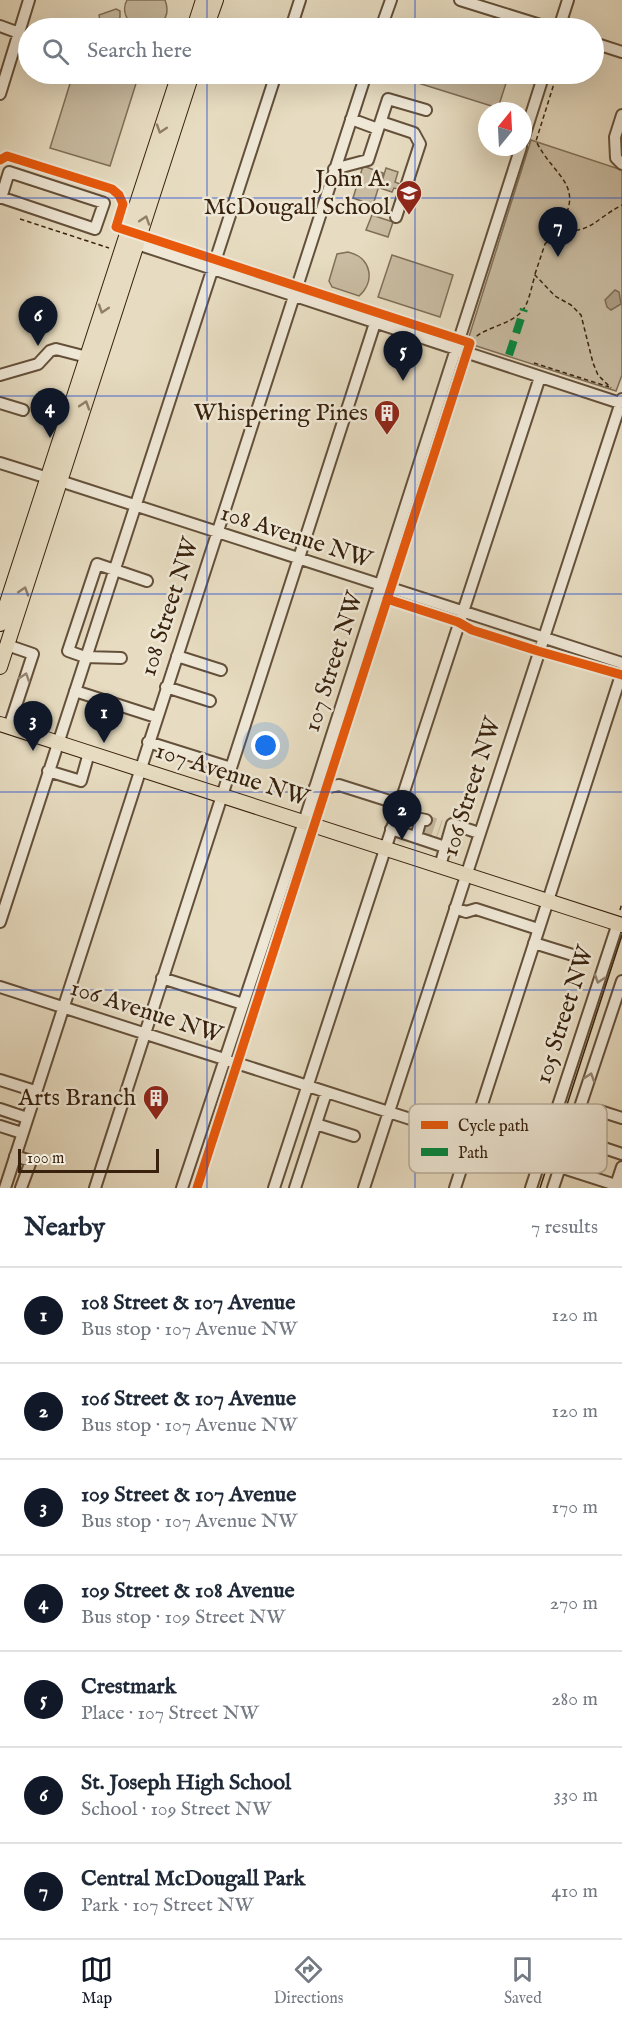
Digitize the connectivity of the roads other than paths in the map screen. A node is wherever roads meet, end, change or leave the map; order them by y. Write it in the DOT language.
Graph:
graph roads {
  1 [pos="29,0"];
  2 [pos="203,0"];
  3 [pos="216,0"];
  4 [pos="300,0"];
  5 [pos="391,0"];
  6 [pos="460,0"];
  7 [pos="568,0"];
  8 [pos="479,3"];
  9 [pos="24,18"];
  10 [pos="197,18"];
  11 [pos="210,18"];
  12 [pos="294,18"];
  13 [pos="385,18"];
  14 [pos="522,18"];
  15 [pos="562,18"];
  16 [pos="0,26"];
  17 [pos="18,32"];
  18 [pos="18,37"];
  19 [pos="604,46"];
  20 [pos="622,52"];
  21 [pos="5,62"];
  22 [pos="176,84"];
  23 [pos="188,84"];
  24 [pos="273,84"];
  25 [pos="363,84"];
  26 [pos="541,84"];
  27 [pos="0,94"];
  28 [pos="426,110"];
  29 [pos="532,112"];
  30 [pos="622,115"];
  31 [pos="351,120"];
  32 [pos="379,126"];
  33 [pos="519,156"];
  34 [pos="622,164"];
  35 [pos="334,169"];
  36 [pos="1,197"];
  37 [pos="396,217"];
  38 [pos="131,242"];
  39 [pos="211,269"];
  40 [pos="292,296"];
  41 [pos="375,323"];
  42 [pos="466,347"];
  43 [pos="87,357"];
  44 [pos="0,375"];
  45 [pos="540,377"];
  46 [pos="621,401"];
  47 [pos="0,403"];
  48 [pos="23,410"];
  49 [pos="0,463"];
  50 [pos="54,480"];
  51 [pos="135,506"];
  52 [pos="216,532"];
  53 [pos="298,559"];
  54 [pos="114,570"];
  55 [pos="147,581"];
  56 [pos="380,586"];
  57 [pos="461,612"];
  58 [pos="0,624"];
  59 [pos="542,638"];
  60 [pos="7,645"];
  61 [pos="177,656"];
  62 [pos="85,657"];
  63 [pos="121,658"];
  64 [pos="622,663"];
  65 [pos="0,667"];
  66 [pos="221,670"];
  67 [pos="622,672"];
  68 [pos="166,687"];
  69 [pos="75,691"];
  70 [pos="210,701"];
  71 [pos="156,717"];
  72 [pos="4,725"];
  73 [pos="57,742"];
  74 [pos="148,742"];
  75 [pos="89,753"];
  76 [pos="231,768"];
  77 [pos="139,769"];
  78 [pos="48,771"];
  79 [pos="315,787"];
  80 [pos="223,796"];
  81 [pos="399,804"];
  82 [pos="304,822"];
  83 [pos="391,829"];
  84 [pos="479,833"];
  85 [pos="445,834"];
  86 [pos="384,848"];
  87 [pos="440,866"];
  88 [pos="466,874"];
  89 [pos="547,901"];
  90 [pos="455,908"];
  91 [pos="620,919"];
  92 [pos="0,922"];
  93 [pos="538,929"];
  94 [pos="534,943"];
  95 [pos="576,956"];
  96 [pos="162,978"];
  97 [pos="622,981"];
  98 [pos="0,987"];
  99 [pos="243,1004"];
  100 [pos="62,1007"];
  101 [pos="144,1034"];
  102 [pos="224,1060"];
  103 [pos="0,1080"];
  104 [pos="308,1087"];
  105 [pos="35,1091"];
  106 [pos="326,1092"];
  107 [pos="482,1104"];
  108 [pos="559,1104"];
  109 [pos="582,1104"];
  110 [pos="0,1109"];
  111 [pos="389,1113"];
  112 [pos="607,1113"];
  113 [pos="27,1118"];
  114 [pos="622,1118"];
  115 [pos="409,1119"];
  116 [pos="316,1124"];
  117 [pos="0,1126"];
  118 [pos="22,1133"];
  119 [pos="354,1136"];
  120 [pos="607,1149"];
  121 [pos="622,1154"];
  122 [pos="15,1156"];
  123 [pos="622,1167"];
  124 [pos="460,1173"];
  125 [pos="536,1173"];
  126 [pos="558,1173"];
  127 [pos="579,1173"];
  128 [pos="619,1186"];
  129 [pos="5,1188"];
  130 [pos="21,1188"];
  131 [pos="95,1188"];
  132 [pos="183,1188"];
  133 [pos="274,1188"];
  134 [pos="295,1188"];
  135 [pos="364,1188"];
  136 [pos="455,1188"];
  137 [pos="531,1188"];
  138 [pos="554,1188"];
  1 -- 9 [label="street"];
  2 -- 10 [label="main road"];
  3 -- 11 [label="main road"];
  4 -- 12 [label="street"];
  5 -- 13 [label="street"];
  6 -- 8 [label="street"];
  7 -- 15 [label="street"];
  8 -- 14 [label="street"];
  16 -- 17 [label="street"];
  18 -- 21 [label="street"];
  19 -- 20 [label="street"];
  21 -- 27 [label="street"];
  22 -- 38 [label="main road, one-way"];
  38 -- 23 [label="main road, one-way"];
  24 -- 39 [label="street"];
  25 -- 31 [label="street, 108 Street NW"];
  26 -- 29 [label="street"];
  28 -- 32 [label="street"];
  30 -- 34 [label="street"];
  31 -- 32 [label="street"];
  31 -- 35 [label="street, 108 Street NW"];
  32 -- 35 [label="street"];
  32 -- 37 [label="street"];
  33 -- 42 [label="street, 107 Street NW"];
  35 -- 40 [label="street, 108 Street NW"];
  36 -- 36 [label="street"];
  38 -- 39 [label="street"];
  38 -- 43 [label="main road, one-way"];
  50 -- 38 [label="main road, one-way"];
  39 -- 40 [label="street"];
  39 -- 51 [label="street"];
  40 -- 41 [label="street"];
  40 -- 52 [label="street, 108 Street NW"];
  41 -- 42 [label="street"];
  41 -- 53 [label="street"];
  42 -- 45 [label="street"];
  42 -- 56 [label="street, 107 Street NW"];
  43 -- 44 [label="street"];
  43 -- 50 [label="main road"];
  45 -- 46 [label="street"];
  45 -- 57 [label="street"];
  46 -- 59 [label="street, 106 Street NW"];
  47 -- 48 [label="street"];
  49 -- 50 [label="street, 108 Avenue NW"];
  50 -- 51 [label="street, 108 Avenue NW"];
  50 -- 58 [label="main road"];
  60 -- 50 [label="main road, one-way"];
  51 -- 52 [label="street, 108 Avenue NW"];
  51 -- 54 [label="street"];
  52 -- 53 [label="street, 108 Avenue NW"];
  52 -- 61 [label="street, 108 Street NW"];
  53 -- 56 [label="street, 108 Avenue NW"];
  53 -- 76 [label="street"];
  54 -- 55 [label="street"];
  54 -- 62 [label="street"];
  54 -- 62 [label="street"];
  56 -- 57 [label="street, 108 Avenue NW"];
  56 -- 79 [label="street, 107 Street NW"];
  57 -- 59 [label="street, 108 Avenue NW"];
  57 -- 81 [label="street"];
  59 -- 64 [label="street, 108 Avenue NW"];
  59 -- 84 [label="street, 106 Street NW"];
  60 -- 65 [label="main road"];
  72 -- 60 [label="street, one-way"];
  61 -- 66 [label="street"];
  61 -- 68 [label="street, 108 Street NW"];
  62 -- 63 [label="street"];
  62 -- 69 [label="street"];
  67 -- 89 [label="street"];
  68 -- 70 [label="street"];
  68 -- 71 [label="street, 108 Street NW"];
  69 -- 71 [label="street"];
  69 -- 73 [label="street"];
  71 -- 74 [label="street, 108 Street NW"];
  72 -- 73 [label="main road, 107 Avenue NW"];
  73 -- 75 [label="main road, 107 Avenue NW"];
  73 -- 78 [label="street"];
  74 -- 76 [label="street"];
  74 -- 77 [label="street, 108 Street NW"];
  75 -- 77 [label="main road, 107 Avenue NW"];
  75 -- 78 [label="street"];
  76 -- 80 [label="street"];
  77 -- 80 [label="main road, 107 Avenue NW"];
  77 -- 100 [label="street, 108 Street NW"];
  78 -- 92 [label="street"];
  79 -- 81 [label="street"];
  79 -- 82 [label="street, 107 Street NW"];
  80 -- 82 [label="main road, 107 Avenue NW"];
  80 -- 96 [label="street"];
  81 -- 83 [label="street"];
  82 -- 86 [label="main road, 107 Avenue NW"];
  82 -- 99 [label="street, 107 Street NW"];
  83 -- 85 [label="street"];
  83 -- 86 [label="street"];
  84 -- 85 [label="street"];
  84 -- 88 [label="street, 106 Street NW"];
  85 -- 87 [label="street"];
  86 -- 87 [label="main road, 107 Avenue NW"];
  86 -- 104 [label="street"];
  87 -- 88 [label="main road, 107 Avenue NW"];
  88 -- 89 [label="main road, 107 Avenue NW"];
  88 -- 90 [label="street, 106 Street NW"];
  89 -- 91 [label="main road, 107 Avenue NW"];
  89 -- 93 [label="street"];
  90 -- 93 [label="street"];
  90 -- 111 [label="street, 106 Street NW"];
  91 -- 108 [label="street, 105 Street NW, one-way"];
  93 -- 94 [label="street"];
  94 -- 95 [label="street"];
  94 -- 107 [label="street"];
  96 -- 99 [label="street"];
  96 -- 101 [label="street"];
  109 -- 97 [label="street, 105 Street NW, one-way"];
  98 -- 100 [label="street, 106 Avenue NW"];
  99 -- 102 [label="street, 107 Street NW"];
  100 -- 101 [label="street, 106 Avenue NW"];
  100 -- 105 [label="street, 108 Street NW"];
  101 -- 102 [label="street, 106 Avenue NW"];
  101 -- 131 [label="street"];
  102 -- 104 [label="street, 106 Avenue NW"];
  102 -- 132 [label="street, 107 Street NW"];
  103 -- 105 [label="street"];
  104 -- 106 [label="street, 106 Avenue NW"];
  104 -- 133 [label="street"];
  105 -- 113 [label="street, 108 Street NW"];
  106 -- 111 [label="street, 106 Avenue NW"];
  106 -- 116 [label="street"];
  110 -- 113 [label="street"];
  111 -- 115 [label="street, 106 Avenue NW"];
  111 -- 135 [label="street, 106 Street NW"];
  112 -- 114 [label="street"];
  113 -- 118 [label="street, 108 Street NW"];
  116 -- 119 [label="street"];
  116 -- 134 [label="street"];
  117 -- 118 [label="street"];
  118 -- 122 [label="street, 108 Street NW"];
  120 -- 121 [label="street"];
  122 -- 129 [label="street, 108 Street NW"];
  122 -- 130 [label="street"];
  123 -- 128 [label="street"];
  124 -- 136 [label="street"];
  125 -- 137 [label="street, 105 Street NW"];
  126 -- 138 [label="street, 105 Street NW"];
  127 -- 128 [label="street, 106 Avenue NW"];
}
